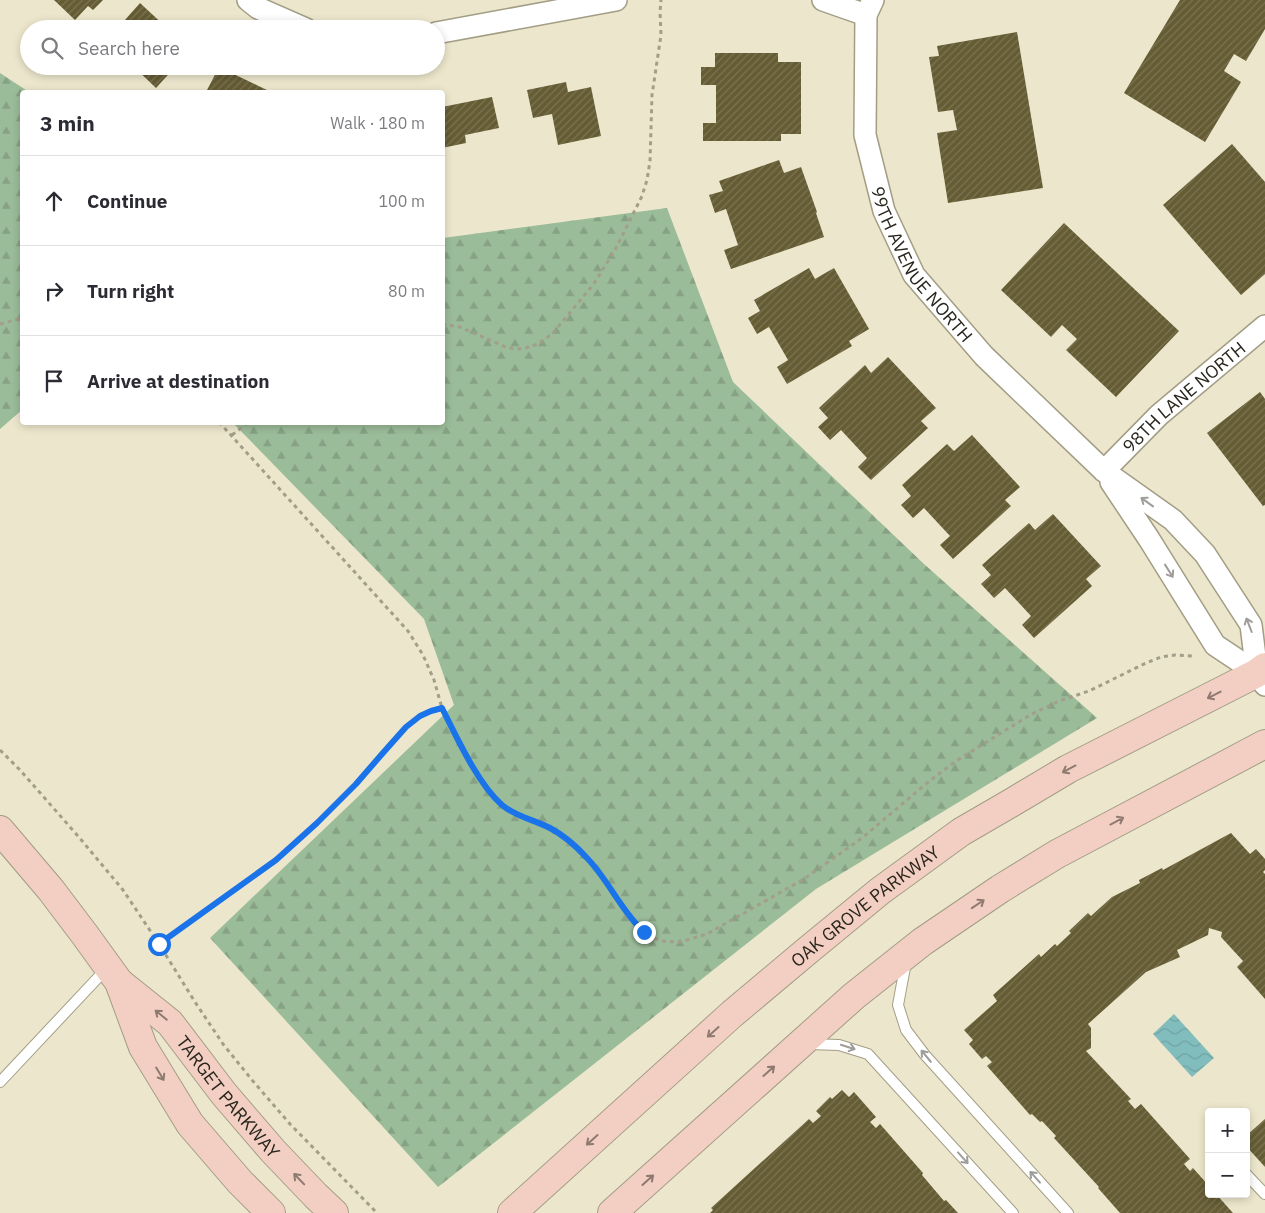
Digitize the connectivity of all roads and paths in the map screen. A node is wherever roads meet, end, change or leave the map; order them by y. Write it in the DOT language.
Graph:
graph roads {
  1 [pos="248,0"];
  2 [pos="616,0"];
  3 [pos="661,0"];
  4 [pos="823,0"];
  5 [pos="869,7"];
  6 [pos="285,20"];
  7 [pos="445,31"];
  8 [pos="20,319"];
  9 [pos="0,324"];
  10 [pos="445,325"];
  11 [pos="1265,326"];
  12 [pos="222,425"];
  13 [pos="246,425"];
  14 [pos="231,435"];
  15 [pos="1104,471"];
  16 [pos="1193,656"];
  17 [pos="1262,675"];
  18 [pos="442,708"];
  19 [pos="1265,744"];
  20 [pos="0,750"];
  21 [pos="5,840"];
  22 [pos="159,944"];
  23 [pos="907,953"];
  24 [pos="113,974"];
  25 [pos="800,1044"];
  26 [pos="0,1082"];
  27 [pos="1250,1178"];
  28 [pos="1265,1194"];
  29 [pos="271,1213"];
  30 [pos="334,1213"];
  31 [pos="377,1213"];
  32 [pos="512,1213"];
  33 [pos="612,1213"];
  34 [pos="1013,1213"];
  35 [pos="1068,1213"];
  1 -- 6 [label="street"];
  2 -- 7 [label="street"];
  3 -- 10 [label="path"];
  4 -- 5 [label="street"];
  5 -- 15 [label="street, 99TH AVENUE NORTH"];
  8 -- 9 [label="path"];
  11 -- 15 [label="street, 98TH LANE NORTH"];
  12 -- 14 [label="path"];
  13 -- 14 [label="path"];
  14 -- 18 [label="path"];
  15 -- 17 [label="street, 99TH AVENUE NORTH, one-way"];
  17 -- 15 [label="street, 99TH AVENUE NORTH, one-way"];
  16 -- 18 [label="path"];
  17 -- 32 [label="street, OAK GROVE PARKWAY, one-way"];
  18 -- 22 [label="path"];
  23 -- 19 [label="street, one-way"];
  20 -- 22 [label="path"];
  21 -- 24 [label="street, TARGET PARKWAY"];
  22 -- 31 [label="path"];
  23 -- 25 [label="street"];
  35 -- 23 [label="lane, one-way"];
  24 -- 26 [label="lane"];
  24 -- 29 [label="street, TARGET PARKWAY, one-way"];
  30 -- 24 [label="street, TARGET PARKWAY, one-way"];
  33 -- 25 [label="street, one-way"];
  25 -- 34 [label="lane, one-way"];
  27 -- 28 [label="lane"];
}
